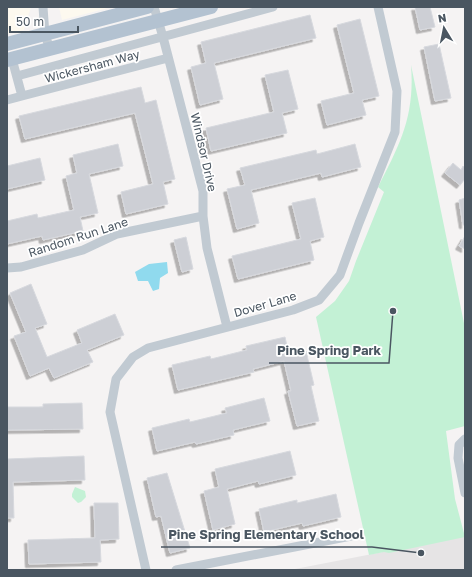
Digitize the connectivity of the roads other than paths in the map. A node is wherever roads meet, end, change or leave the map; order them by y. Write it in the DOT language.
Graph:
graph roads {
  1 [pos="43,7"];
  2 [pos="148,7"];
  3 [pos="154,7"];
  4 [pos="211,7"];
  5 [pos="273,7"];
  6 [pos="378,7"];
  7 [pos="158,21"];
  8 [pos="46,35"];
  9 [pos="163,37"];
  10 [pos="7,44"];
  11 [pos="50,50"];
  12 [pos="168,58"];
  13 [pos="10,60"];
  14 [pos="17,76"];
  15 [pos="22,96"];
  16 [pos="7,100"];
  17 [pos="203,216"];
  18 [pos="7,268"];
  19 [pos="227,327"];
  20 [pos="465,440"];
  21 [pos="465,493"];
  22 [pos="351,536"];
  23 [pos="146,570"];
  24 [pos="176,570"];
  1 -- 8 [label="street"];
  2 -- 8 [label="main road"];
  3 -- 7 [label="street, Windsor Drive"];
  4 -- 7 [label="main road"];
  5 -- 9 [label="street"];
  6 -- 19 [label="street, Dover Lane"];
  7 -- 9 [label="street, Windsor Drive"];
  7 -- 11 [label="main road"];
  8 -- 10 [label="main road"];
  8 -- 11 [label="street"];
  9 -- 12 [label="street, Windsor Drive"];
  9 -- 14 [label="street"];
  11 -- 13 [label="main road"];
  12 -- 15 [label="street, Wickersham Way"];
  12 -- 17 [label="street, Windsor Drive"];
  13 -- 14 [label="street"];
  14 -- 15 [label="street"];
  15 -- 16 [label="street, Wickersham Way"];
  17 -- 18 [label="street, Random Run Lane"];
  17 -- 19 [label="street, Windsor Drive"];
  19 -- 23 [label="street, Dover Lane"];
  20 -- 21 [label="street"];
  22 -- 24 [label="street"];
}
